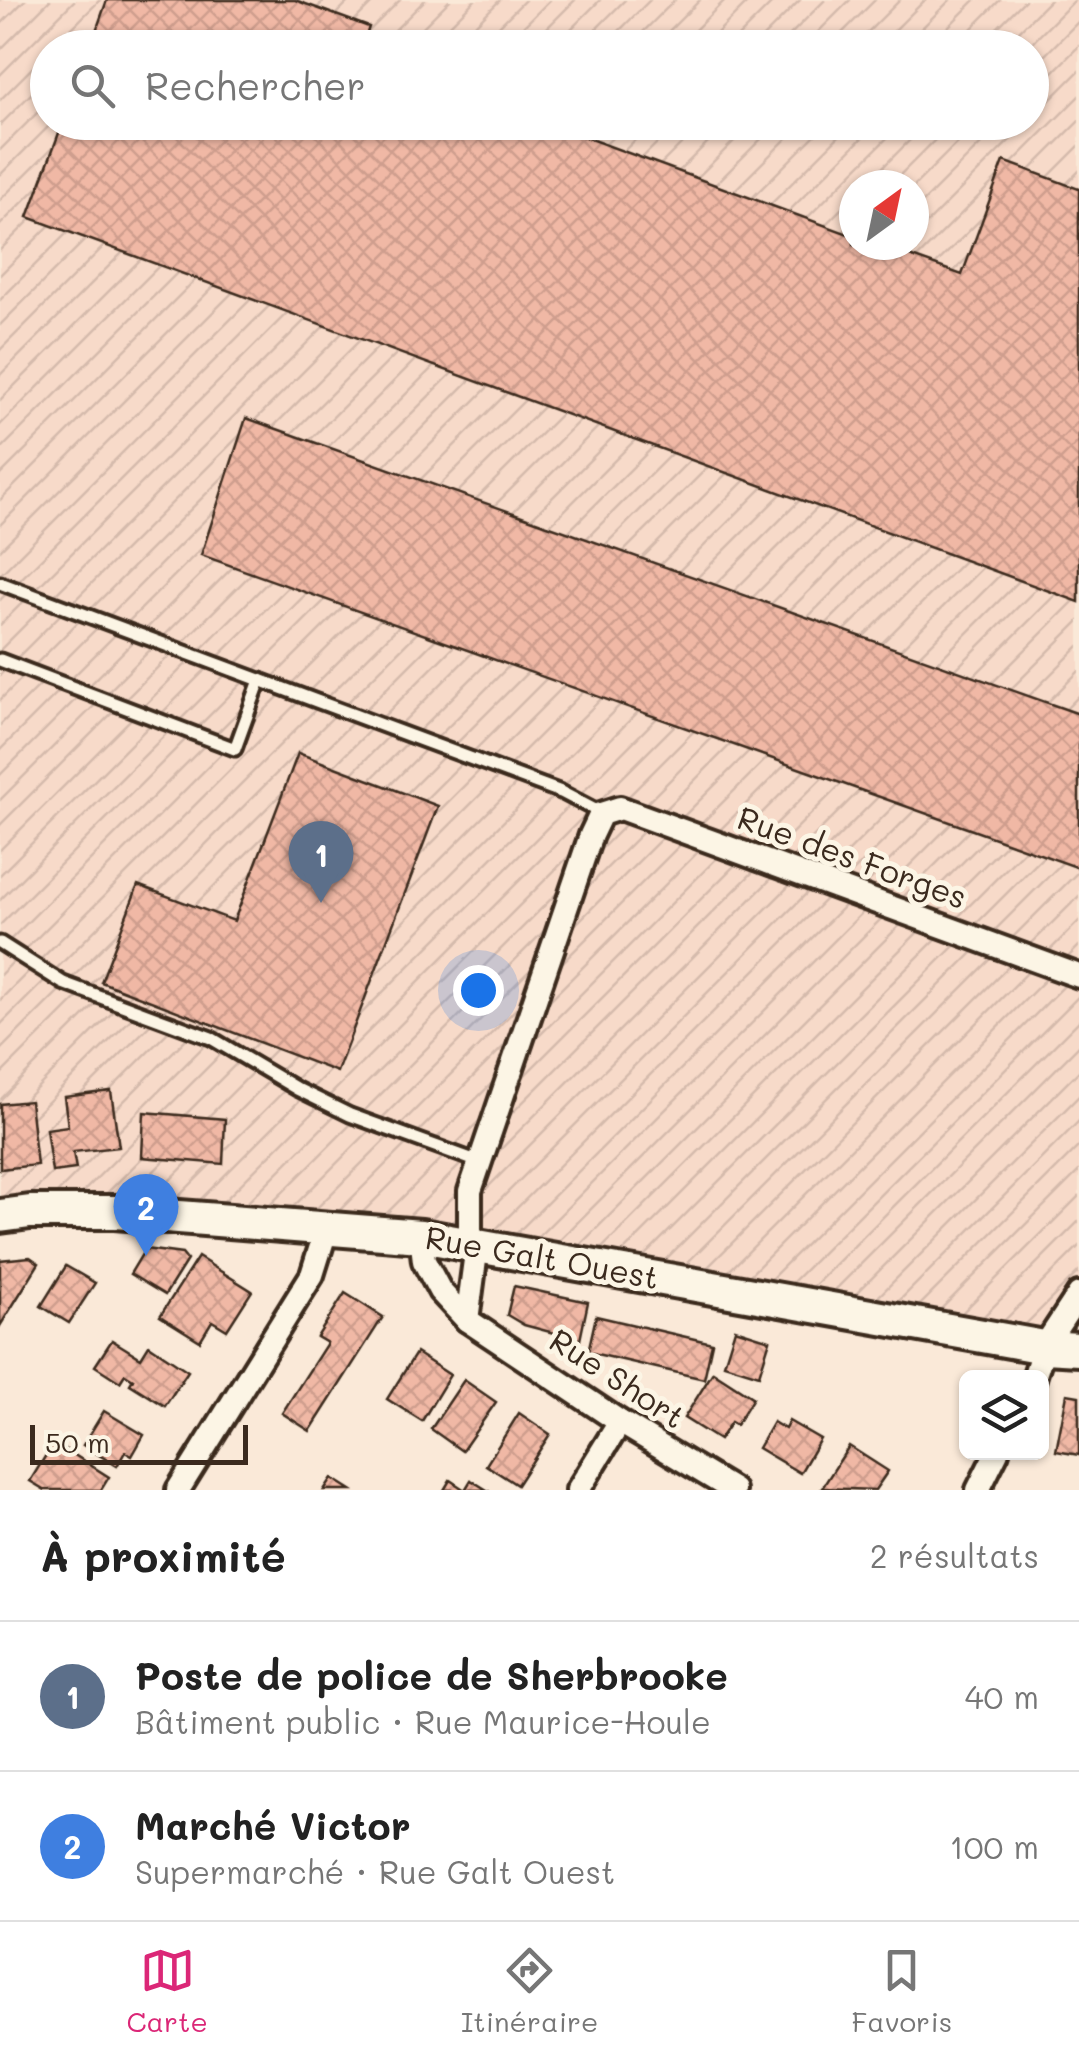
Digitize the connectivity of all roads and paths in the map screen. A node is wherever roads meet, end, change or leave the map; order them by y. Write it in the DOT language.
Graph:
graph roads {
  1 [pos="0,583"];
  2 [pos="0,660"];
  3 [pos="260,680"];
  4 [pos="601,814"];
  5 [pos="0,943"];
  6 [pos="1079,976"];
  7 [pos="480,1162"];
  8 [pos="0,1216"];
  9 [pos="327,1227"];
  10 [pos="421,1236"];
  11 [pos="473,1244"];
  12 [pos="1079,1294"];
  13 [pos="467,1320"];
  14 [pos="1079,1349"];
  15 [pos="1039,1362"];
  16 [pos="620,1422"];
  17 [pos="993,1460"];
  18 [pos="178,1490"];
  19 [pos="578,1490"];
  20 [pos="732,1490"];
  21 [pos="978,1490"];
  1 -- 3 [label="lane"];
  2 -- 3 [label="lane"];
  3 -- 4 [label="lane"];
  4 -- 6 [label="street, Rue des Forges"];
  4 -- 7 [label="street"];
  5 -- 7 [label="lane"];
  7 -- 11 [label="street"];
  8 -- 9 [label="main road, Rue Galt Ouest"];
  9 -- 10 [label="main road, Rue Galt Ouest"];
  9 -- 18 [label="street"];
  10 -- 11 [label="main road, Rue Galt Ouest"];
  10 -- 13 [label="street, Rue Short"];
  11 -- 13 [label="street"];
  11 -- 15 [label="main road, Rue Galt Ouest"];
  12 -- 15 [label="street"];
  13 -- 16 [label="street, Rue Short"];
  14 -- 15 [label="main road, Rue Galt Ouest"];
  16 -- 19 [label="street"];
  16 -- 20 [label="street, Rue Short"];
  17 -- 21 [label="street"];
}
